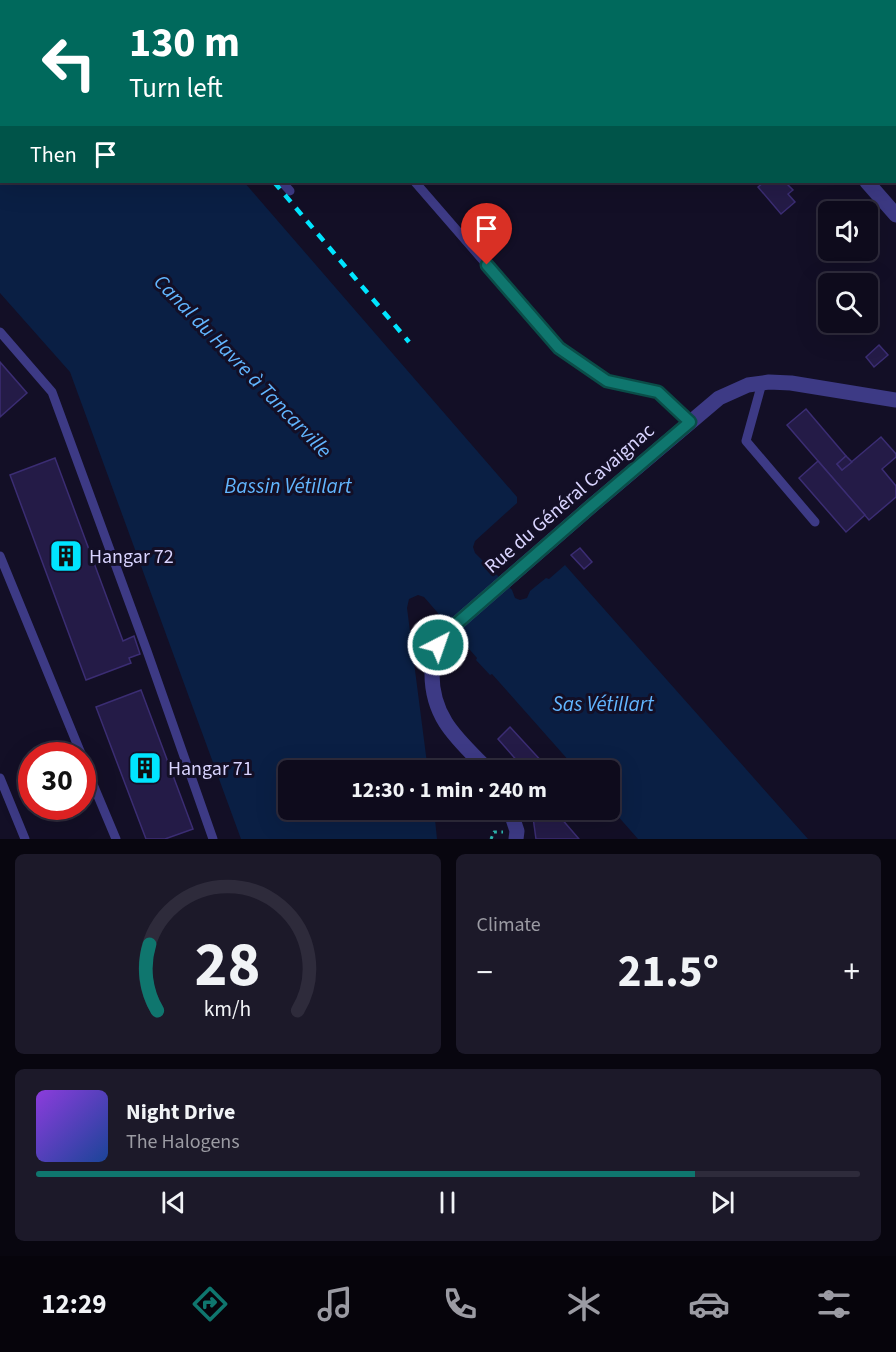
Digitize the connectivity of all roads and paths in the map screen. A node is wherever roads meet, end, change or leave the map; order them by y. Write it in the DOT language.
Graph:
graph roads {
  1 [pos="283,183"];
  2 [pos="416,183"];
  3 [pos="868,183"];
  4 [pos="290,191"];
  5 [pos="896,215"];
  6 [pos="0,332"];
  7 [pos="762,382"];
  8 [pos="896,400"];
  9 [pos="690,422"];
  10 [pos="815,522"];
  11 [pos="0,556"];
  12 [pos="76,742"];
  13 [pos="479,760"];
  14 [pos="0,778"];
  15 [pos="96,791"];
  16 [pos="513,820"];
  17 [pos="25,839"];
  18 [pos="116,839"];
  19 [pos="213,839"];
  20 [pos="516,839"];
  1 -- 4 [label="lane"];
  2 -- 9 [label="lane"];
  3 -- 5 [label="street"];
  6 -- 19 [label="lane"];
  7 -- 8 [label="street, Rue du Général Cavaignac"];
  7 -- 9 [label="street, Rue du Général Cavaignac"];
  7 -- 10 [label="lane"];
  9 -- 13 [label="street, Rue du Général Cavaignac"];
  11 -- 12 [label="lane"];
  14 -- 17 [label="lane"];
  15 -- 18 [label="lane"];
  16 -- 20 [label="street"];
}
